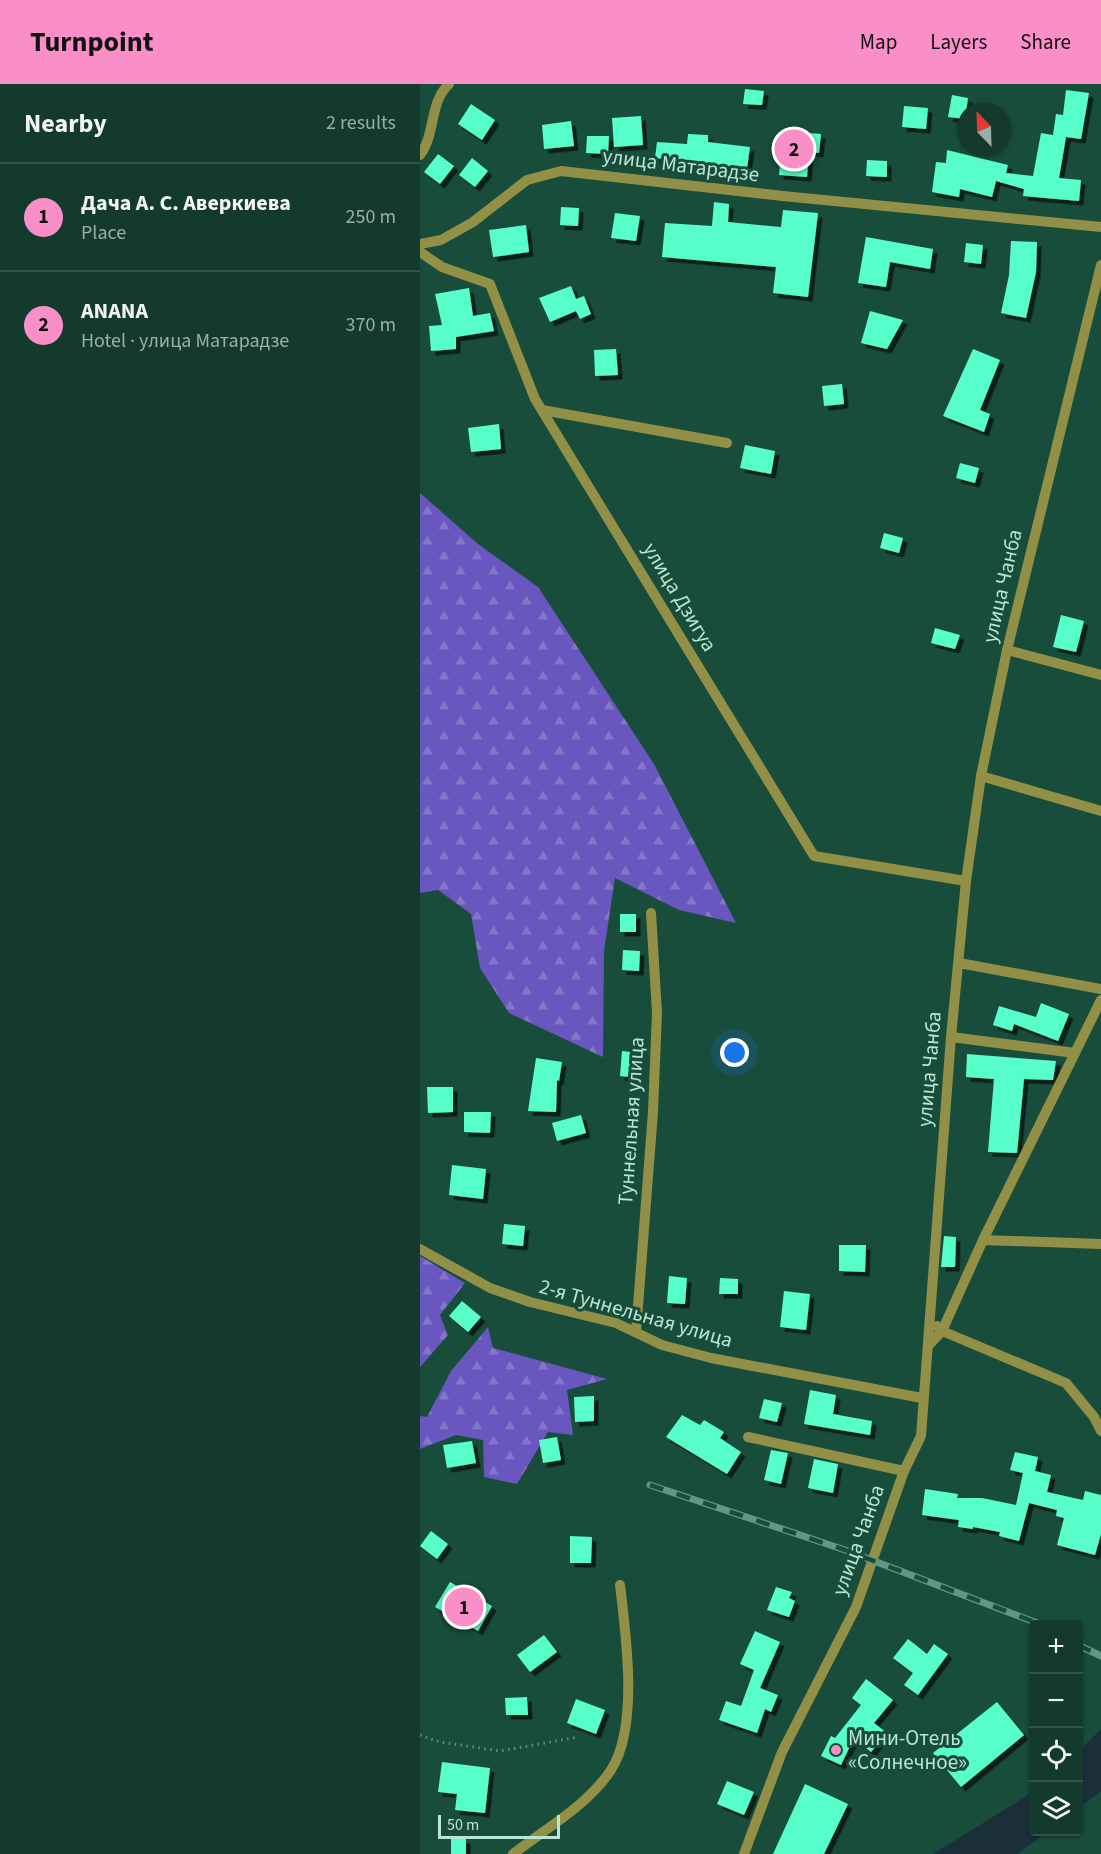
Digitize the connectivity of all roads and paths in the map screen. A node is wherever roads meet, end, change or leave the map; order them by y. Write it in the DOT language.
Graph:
graph roads {
  1 [pos="449,84"];
  2 [pos="420,155"];
  3 [pos="1101,227"];
  4 [pos="420,244"];
  5 [pos="420,252"];
  6 [pos="1101,265"];
  7 [pos="1096,301"];
  8 [pos="542,410"];
  9 [pos="727,444"];
  10 [pos="1007,650"];
  11 [pos="1101,675"];
  12 [pos="981,776"];
  13 [pos="1101,811"];
  14 [pos="966,881"];
  15 [pos="651,913"];
  16 [pos="959,963"];
  17 [pos="1101,988"];
  18 [pos="1101,1000"];
  19 [pos="951,1037"];
  20 [pos="1075,1053"];
  21 [pos="983,1240"];
  22 [pos="1101,1244"];
  23 [pos="420,1249"];
  24 [pos="930,1319"];
  25 [pos="942,1331"];
  26 [pos="636,1332"];
  27 [pos="928,1346"];
  28 [pos="922,1398"];
  29 [pos="1101,1431"];
  30 [pos="748,1437"];
  31 [pos="904,1471"];
  32 [pos="620,1585"];
  33 [pos="420,1735"];
  34 [pos="578,1737"];
  35 [pos="513,1854"];
  36 [pos="744,1854"];
  1 -- 2 [label="street"];
  3 -- 4 [label="street, улица Матарадзе"];
  5 -- 8 [label="street, улица Дзигуа"];
  6 -- 7 [label="street, улица Чанба"];
  7 -- 10 [label="street, улица Чанба"];
  8 -- 9 [label="street"];
  8 -- 14 [label="street, улица Дзигуа"];
  10 -- 11 [label="street"];
  10 -- 12 [label="street, улица Чанба"];
  12 -- 13 [label="street"];
  12 -- 14 [label="street, улица Чанба"];
  14 -- 16 [label="street, улица Чанба"];
  15 -- 26 [label="street, Туннельная улица"];
  16 -- 17 [label="street"];
  16 -- 19 [label="street, улица Чанба"];
  18 -- 20 [label="street"];
  19 -- 20 [label="street"];
  19 -- 24 [label="street, улица Чанба"];
  20 -- 21 [label="street"];
  21 -- 22 [label="street"];
  21 -- 25 [label="street"];
  23 -- 26 [label="street, 2-я Туннельная улица"];
  24 -- 25 [label="street"];
  24 -- 27 [label="street, улица Чанба"];
  25 -- 27 [label="street"];
  25 -- 29 [label="street"];
  26 -- 28 [label="street, 2-я Туннельная улица"];
  27 -- 28 [label="street, улица Чанба"];
  28 -- 31 [label="street, улица Чанба"];
  30 -- 31 [label="street"];
  31 -- 36 [label="street, улица Чанба"];
  32 -- 35 [label="street"];
  33 -- 34 [label="path"];
}
